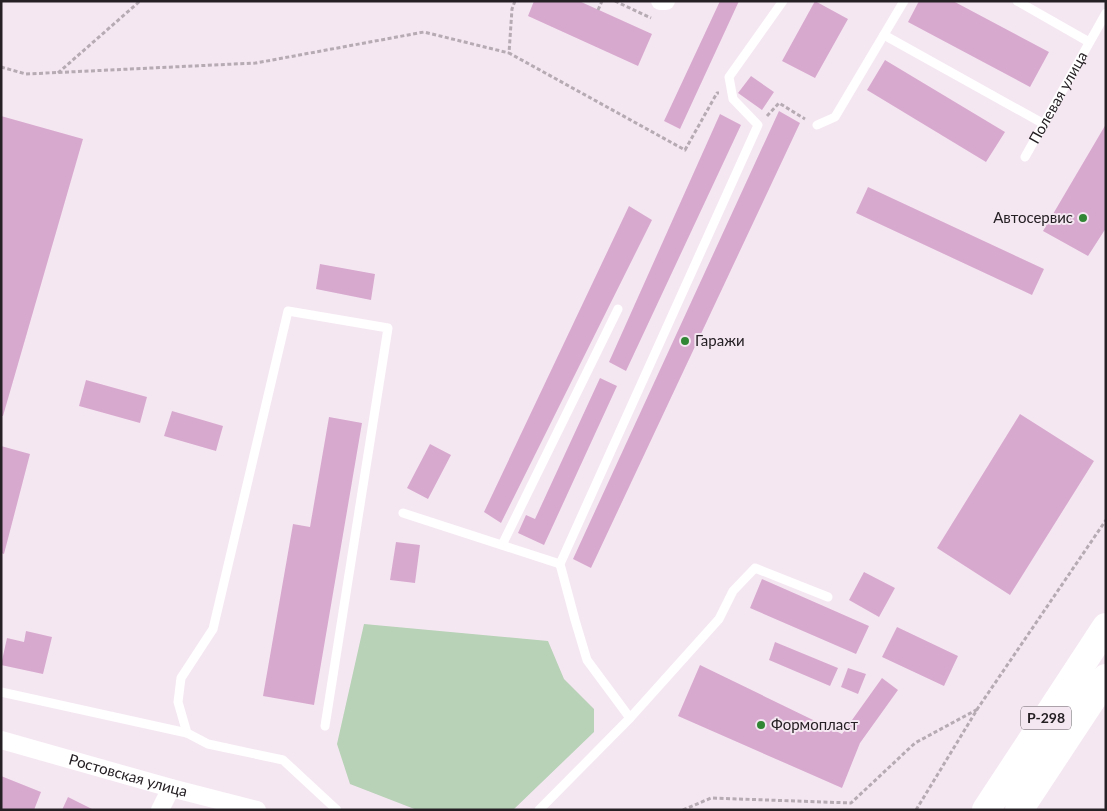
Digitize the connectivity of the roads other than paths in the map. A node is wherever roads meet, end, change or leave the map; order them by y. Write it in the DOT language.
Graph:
graph roads {
  1 [pos="783,1"];
  2 [pos="904,1"];
  3 [pos="1017,1"];
  4 [pos="1106,13"];
  5 [pos="884,35"];
  6 [pos="1089,42"];
  7 [pos="1044,124"];
  8 [pos="816,125"];
  9 [pos="1025,157"];
  10 [pos="618,309"];
  11 [pos="403,513"];
  12 [pos="502,545"];
  13 [pos="560,564"];
  14 [pos="828,597"];
  15 [pos="1106,627"];
  16 [pos="1106,678"];
  17 [pos="1,692"];
  18 [pos="630,718"];
  19 [pos="325,726"];
  20 [pos="187,733"];
  21 [pos="1,740"];
  22 [pos="171,788"];
  23 [pos="160,810"];
  24 [pos="257,810"];
  25 [pos="337,810"];
  26 [pos="538,810"];
  27 [pos="986,810"];
  28 [pos="1019,810"];
  1 -- 13 [label="lane"];
  2 -- 5 [label="lane"];
  3 -- 6 [label="lane"];
  4 -- 6 [label="lane, Полевая улица"];
  5 -- 7 [label="lane"];
  5 -- 8 [label="lane"];
  6 -- 7 [label="lane, Полевая улица"];
  7 -- 9 [label="lane, Полевая улица"];
  10 -- 12 [label="lane"];
  11 -- 12 [label="lane"];
  12 -- 13 [label="lane"];
  13 -- 18 [label="lane"];
  14 -- 18 [label="lane"];
  15 -- 27 [label="highway, Р-298"];
  16 -- 28 [label="highway, Р-298"];
  17 -- 20 [label="lane"];
  18 -- 26 [label="lane"];
  19 -- 20 [label="lane"];
  20 -- 25 [label="lane"];
  21 -- 22 [label="street, Ростовская улица"];
  22 -- 23 [label="street"];
  22 -- 24 [label="street, Ростовская улица"];
}
